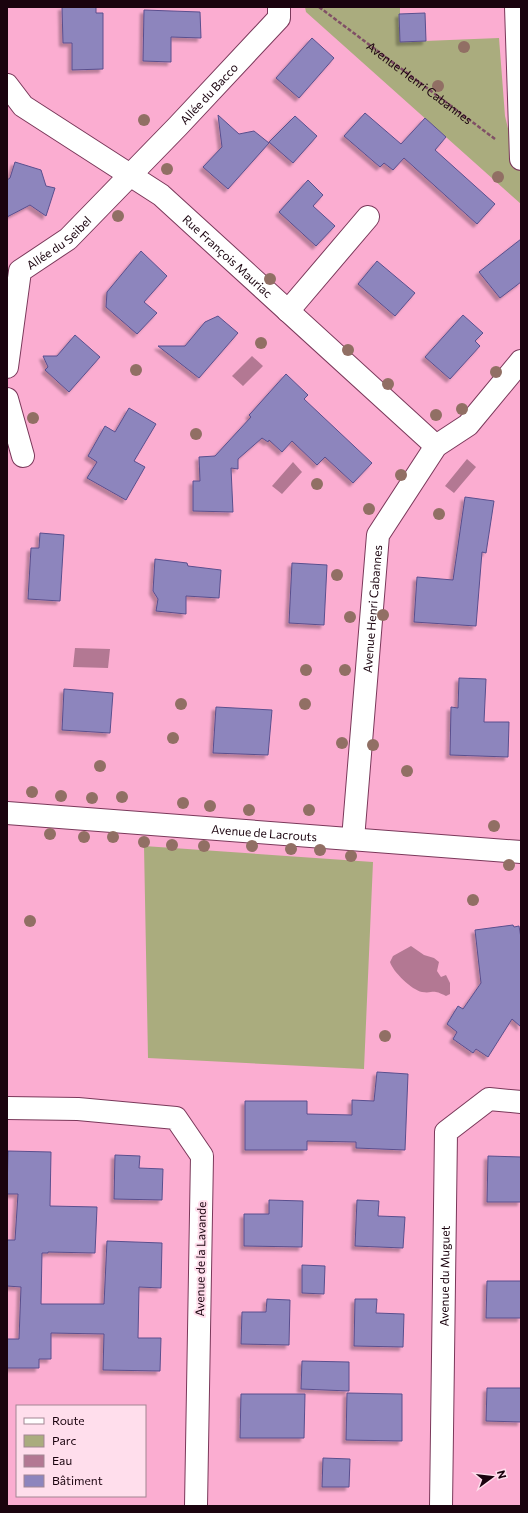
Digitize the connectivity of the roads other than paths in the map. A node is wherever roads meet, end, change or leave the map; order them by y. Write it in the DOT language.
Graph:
graph roads {
  1 [pos="279,7"];
  2 [pos="516,7"];
  3 [pos="7,85"];
  4 [pos="521,159"];
  5 [pos="129,176"];
  6 [pos="368,217"];
  7 [pos="288,311"];
  8 [pos="521,361"];
  9 [pos="7,367"];
  10 [pos="7,399"];
  11 [pos="436,446"];
  12 [pos="23,456"];
  13 [pos="7,813"];
  14 [pos="353,839"];
  15 [pos="521,852"];
  16 [pos="521,1102"];
  17 [pos="7,1108"];
  18 [pos="196,1506"];
  19 [pos="441,1506"];
  1 -- 5 [label="street, Allée du Bacco"];
  2 -- 4 [label="street"];
  3 -- 5 [label="street, Rue François Mauriac"];
  5 -- 7 [label="street, Rue François Mauriac"];
  5 -- 9 [label="street, Allée du Seibel"];
  6 -- 7 [label="street"];
  7 -- 11 [label="street, Rue François Mauriac"];
  8 -- 11 [label="street, Avenue Henri Cabannes"];
  10 -- 12 [label="street"];
  11 -- 14 [label="street, Avenue Henri Cabannes"];
  13 -- 14 [label="street, Avenue de Lacrouts"];
  14 -- 15 [label="street, Avenue de Lacrouts"];
  16 -- 19 [label="street, Avenue du Muguet"];
  17 -- 18 [label="street, Avenue de la Lavande"];
}
